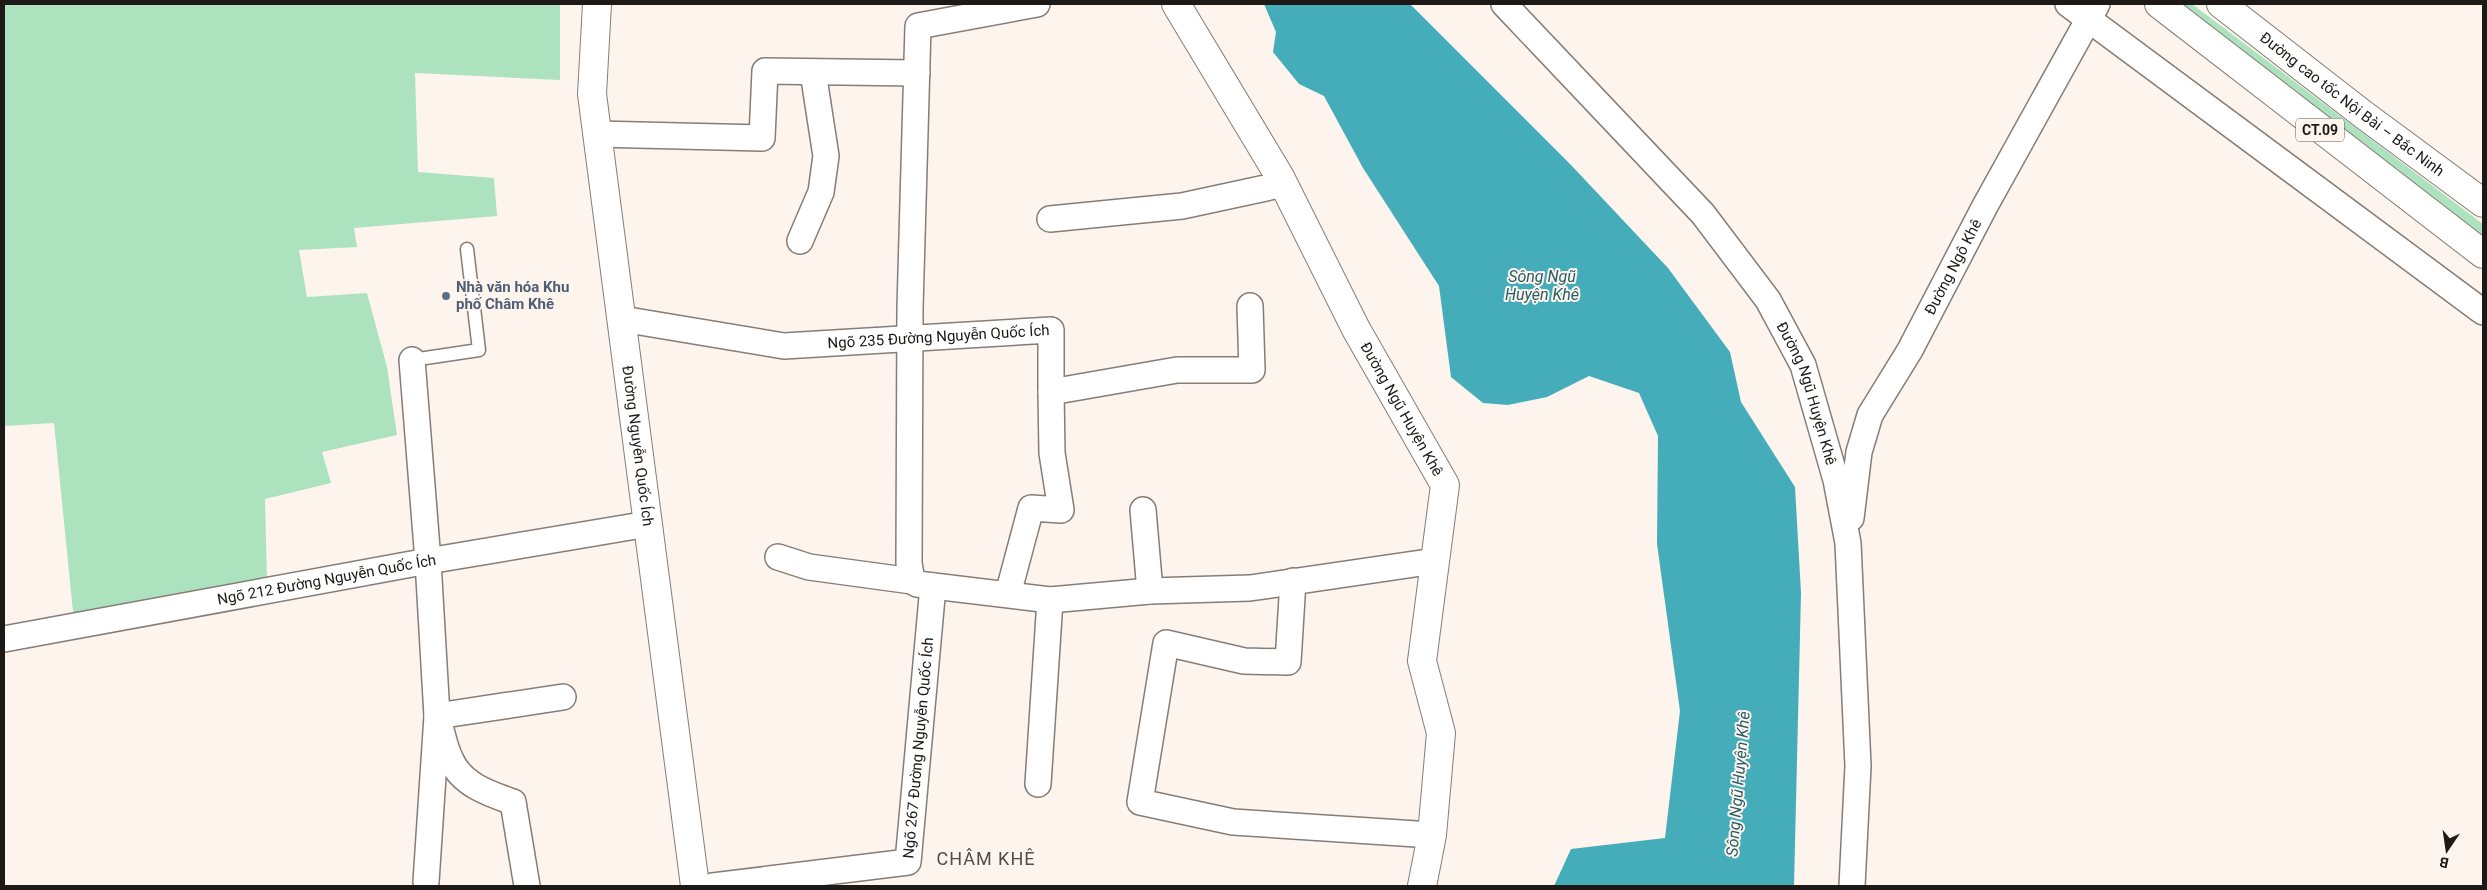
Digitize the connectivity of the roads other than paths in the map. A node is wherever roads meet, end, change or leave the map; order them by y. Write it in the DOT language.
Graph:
graph roads {
  1 [pos="596,4"];
  2 [pos="1037,4"];
  3 [pos="1176,4"];
  4 [pos="1504,4"];
  5 [pos="2068,4"];
  6 [pos="2159,4"];
  7 [pos="2222,4"];
  8 [pos="2092,11"];
  9 [pos="812,72"];
  10 [pos="917,73"];
  11 [pos="597,134"];
  12 [pos="1284,184"];
  13 [pos="2483,203"];
  14 [pos="1050,219"];
  15 [pos="800,241"];
  16 [pos="467,249"];
  17 [pos="2483,254"];
  18 [pos="1250,306"];
  19 [pos="2483,312"];
  20 [pos="622,319"];
  21 [pos="911,339"];
  22 [pos="412,360"];
  23 [pos="1051,392"];
  24 [pos="1144,510"];
  25 [pos="648,524"];
  26 [pos="1848,543"];
  27 [pos="778,557"];
  28 [pos="428,561"];
  29 [pos="1435,561"];
  30 [pos="1293,582"];
  31 [pos="923,583"];
  32 [pos="1150,591"];
  33 [pos="1008,594"];
  34 [pos="1050,600"];
  35 [pos="4,639"];
  36 [pos="563,697"];
  37 [pos="438,716"];
  38 [pos="1038,784"];
  39 [pos="1432,835"];
  40 [pos="426,882"];
  41 [pos="526,886"];
  42 [pos="695,886"];
  43 [pos="713,886"];
  44 [pos="1422,886"];
  45 [pos="1852,886"];
  1 -- 11 [label="main road, Đường Nguyễn Quốc Ích"];
  2 -- 10 [label="street"];
  3 -- 12 [label="main road, Đường Ngũ Huyện Khê"];
  4 -- 26 [label="street, Đường Ngũ Huyện Khê"];
  5 -- 8 [label="street"];
  6 -- 17 [label="main road, CT.09"];
  7 -- 13 [label="main road, Đường cao tốc Nội Bài – Bắc Ninh / CT.09"];
  8 -- 19 [label="street"];
  8 -- 26 [label="street, Đường Ngô Khê"];
  9 -- 10 [label="street"];
  9 -- 11 [label="street"];
  9 -- 15 [label="street"];
  10 -- 21 [label="street"];
  11 -- 20 [label="main road, Đường Nguyễn Quốc Ích"];
  12 -- 14 [label="street"];
  12 -- 29 [label="main road, Đường Ngũ Huyện Khê"];
  16 -- 22 [label="lane"];
  18 -- 23 [label="street"];
  20 -- 21 [label="street, Ngõ 235 Đường Nguyễn Quốc Ích"];
  20 -- 25 [label="main road, Đường Nguyễn Quốc Ích"];
  21 -- 23 [label="street, Ngõ 235 Đường Nguyễn Quốc Ích"];
  21 -- 31 [label="street"];
  22 -- 28 [label="street"];
  23 -- 33 [label="street"];
  24 -- 32 [label="street"];
  25 -- 28 [label="street, Ngõ 212 Đường Nguyễn Quốc Ích"];
  25 -- 42 [label="main road, Đường Nguyễn Quốc Ích"];
  26 -- 45 [label="street, Đường Ngũ Huyện Khê"];
  27 -- 31 [label="street"];
  28 -- 35 [label="street, Ngõ 212 Đường Nguyễn Quốc Ích"];
  28 -- 37 [label="street"];
  29 -- 30 [label="street"];
  29 -- 39 [label="main road, Đường Ngũ Huyện Khê"];
  30 -- 32 [label="street"];
  30 -- 39 [label="street"];
  31 -- 33 [label="street"];
  31 -- 43 [label="street, Ngõ 267 Đường Nguyễn Quốc Ích"];
  32 -- 34 [label="street"];
  33 -- 34 [label="street"];
  34 -- 38 [label="street"];
  36 -- 37 [label="street"];
  37 -- 40 [label="street"];
  37 -- 41 [label="street"];
  39 -- 44 [label="main road, Đường Ngũ Huyện Khê"];
}
